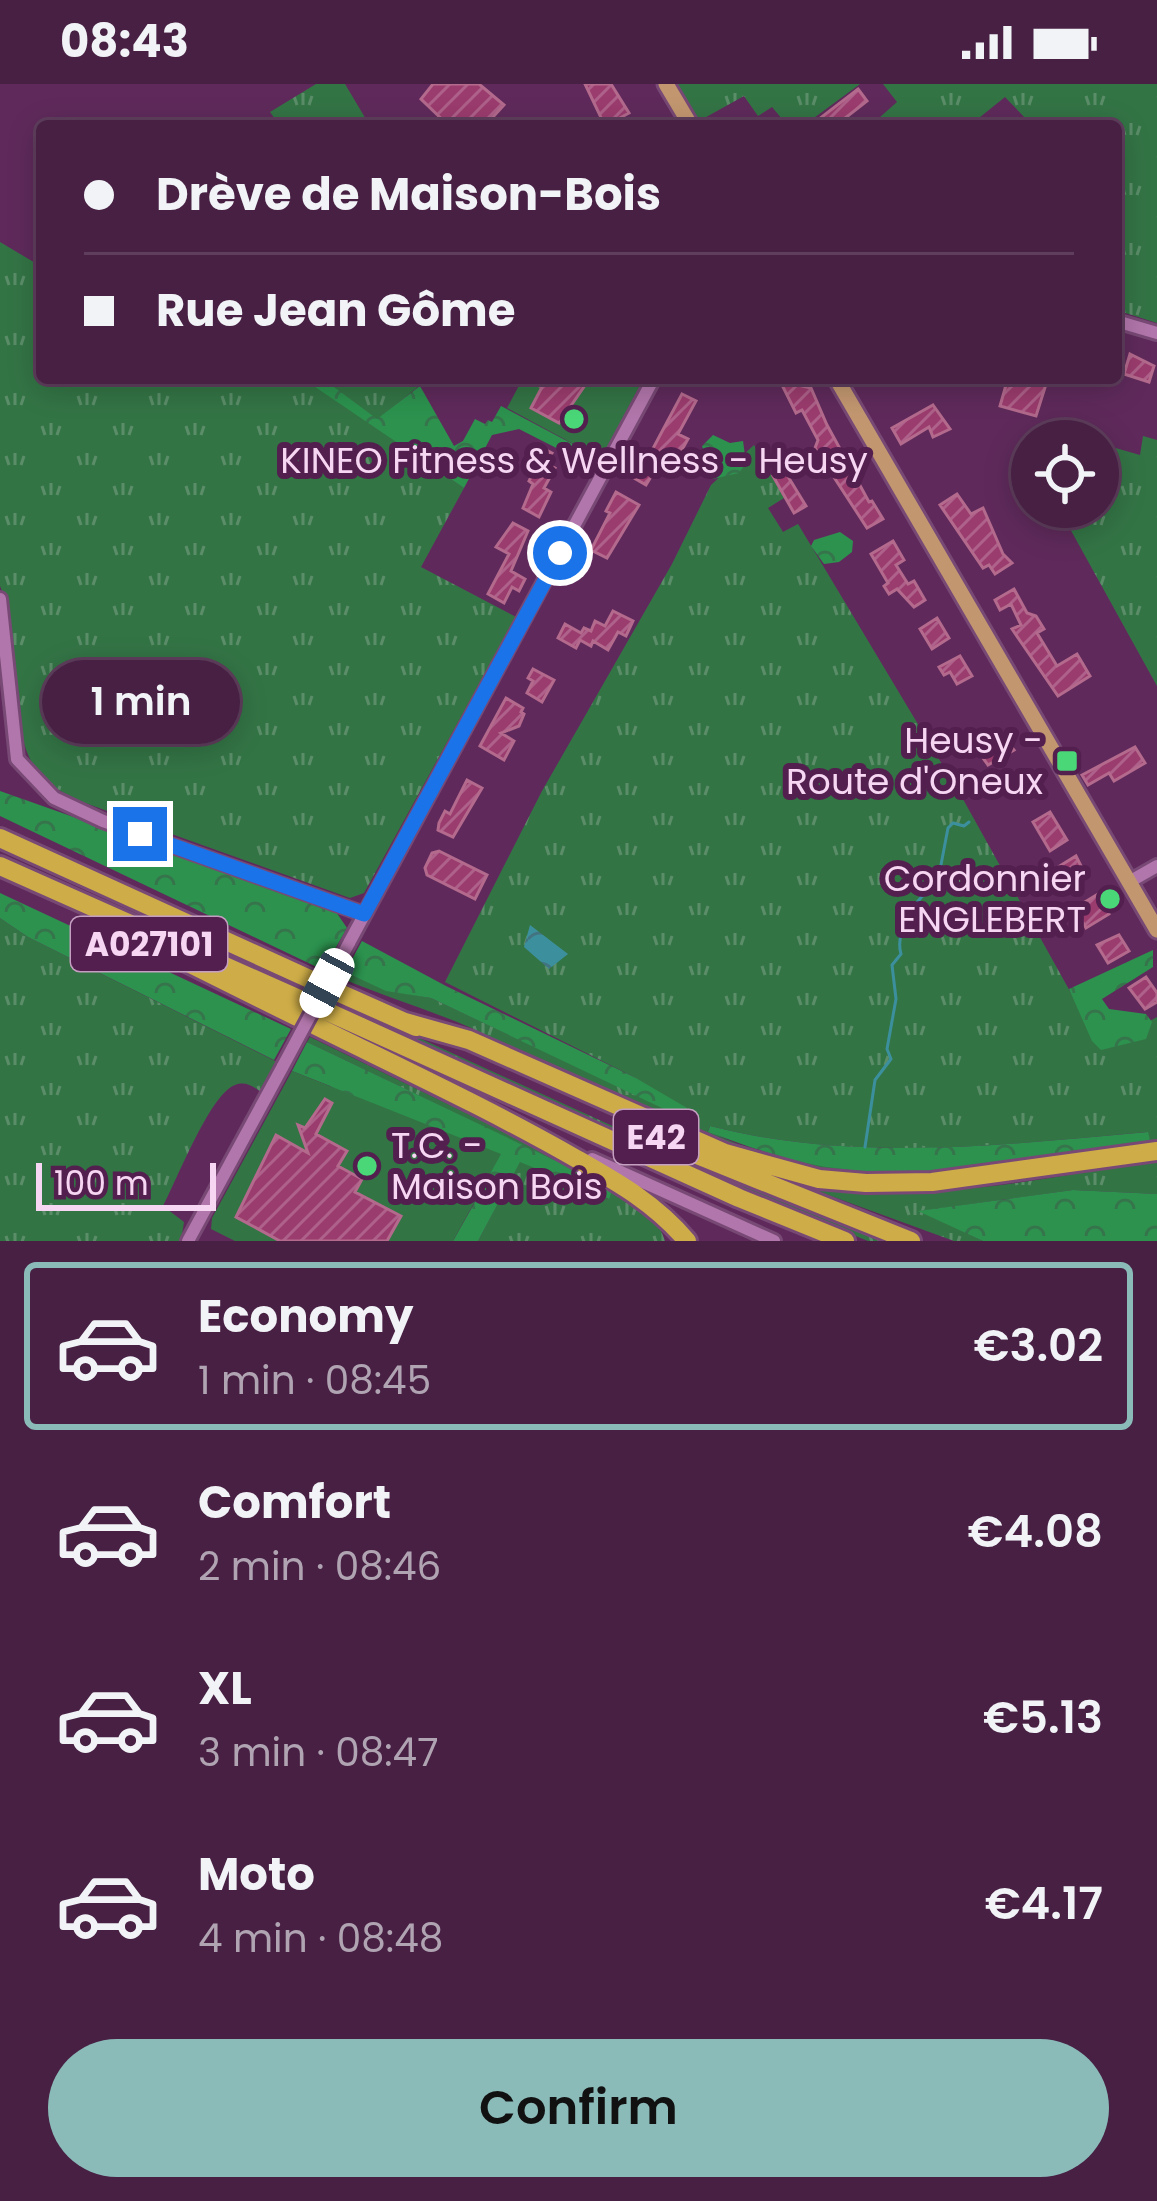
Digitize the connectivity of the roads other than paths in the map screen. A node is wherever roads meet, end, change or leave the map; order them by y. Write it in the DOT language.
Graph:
graph roads {
  1 [pos="666,84"];
  2 [pos="687,120"];
  3 [pos="1122,323"];
  4 [pos="1157,333"];
  5 [pos="651,384"];
  6 [pos="839,384"];
  7 [pos="0,599"];
  8 [pos="0,838"];
  9 [pos="1157,866"];
  10 [pos="0,869"];
  11 [pos="1129,882"];
  12 [pos="364,914"];
  13 [pos="1157,930"];
  14 [pos="311,1014"];
  15 [pos="405,1022"];
  16 [pos="541,1137"];
  17 [pos="1157,1151"];
  18 [pos="188,1241"];
  19 [pos="687,1241"];
  20 [pos="774,1241"];
  21 [pos="845,1241"];
  22 [pos="910,1241"];
  1 -- 2 [label="main road"];
  3 -- 4 [label="street"];
  5 -- 12 [label="street"];
  6 -- 11 [label="main road"];
  7 -- 12 [label="street"];
  8 -- 15 [label="highway, E42"];
  9 -- 11 [label="street"];
  10 -- 14 [label="highway, A027101"];
  11 -- 13 [label="main road"];
  12 -- 18 [label="street, bridge"];
  14 -- 16 [label="highway, A027101"];
  14 -- 21 [label="highway, E42"];
  15 -- 17 [label="highway"];
  15 -- 22 [label="highway, E42"];
  16 -- 19 [label="highway"];
  16 -- 20 [label="street"];
}
